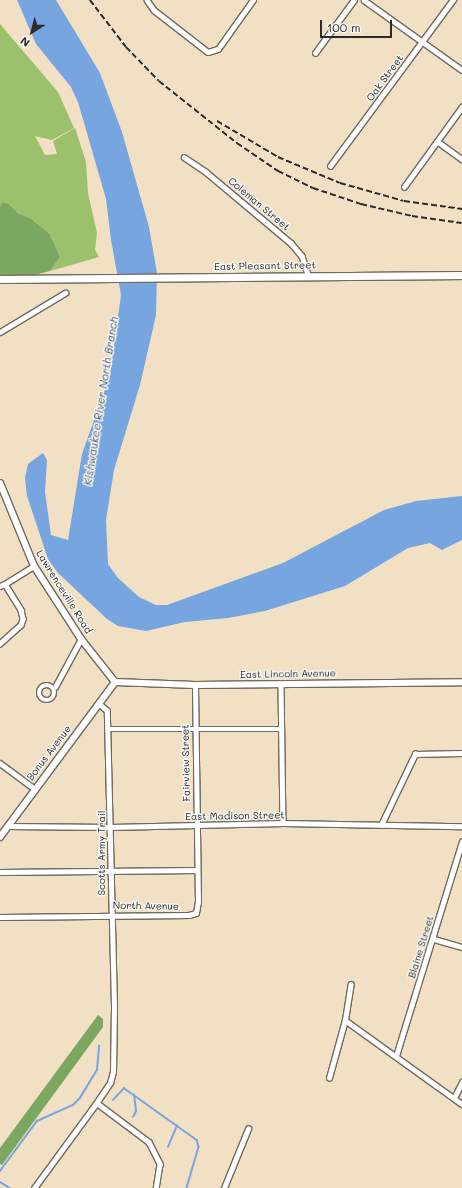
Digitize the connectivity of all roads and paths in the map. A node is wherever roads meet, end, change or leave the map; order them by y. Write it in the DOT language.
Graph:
graph roads {
  1 [pos="147,0"];
  2 [pos="253,0"];
  3 [pos="354,0"];
  4 [pos="364,0"];
  5 [pos="453,0"];
  6 [pos="423,42"];
  7 [pos="315,53"];
  8 [pos="462,70"];
  9 [pos="462,107"];
  10 [pos="437,142"];
  11 [pos="184,158"];
  12 [pos="462,159"];
  13 [pos="330,166"];
  14 [pos="404,187"];
  15 [pos="308,275"];
  16 [pos="462,276"];
  17 [pos="0,280"];
  18 [pos="65,293"];
  19 [pos="0,332"];
  20 [pos="0,483"];
  21 [pos="2,496"];
  22 [pos="34,566"];
  23 [pos="2,585"];
  24 [pos="81,639"];
  25 [pos="0,644"];
  26 [pos="115,682"];
  27 [pos="462,682"];
  28 [pos="281,684"];
  29 [pos="194,685"];
  30 [pos="55,687"];
  31 [pos="99,704"];
  32 [pos="108,729"];
  33 [pos="281,729"];
  34 [pos="195,731"];
  35 [pos="462,753"];
  36 [pos="0,763"];
  37 [pos="35,789"];
  38 [pos="283,823"];
  39 [pos="381,825"];
  40 [pos="8,826"];
  41 [pos="196,826"];
  42 [pos="462,826"];
  43 [pos="111,827"];
  44 [pos="0,837"];
  45 [pos="462,842"];
  46 [pos="197,870"];
  47 [pos="111,871"];
  48 [pos="0,872"];
  49 [pos="196,913"];
  50 [pos="110,914"];
  51 [pos="0,917"];
  52 [pos="434,939"];
  53 [pos="462,947"];
  54 [pos="351,984"];
  55 [pos="345,1020"];
  56 [pos="396,1056"];
  57 [pos="329,1078"];
  58 [pos="462,1082"];
  59 [pos="454,1098"];
  60 [pos="96,1104"];
  61 [pos="462,1104"];
  62 [pos="248,1129"];
  63 [pos="34,1188"];
  64 [pos="156,1188"];
  65 [pos="224,1188"];
  1 -- 2 [label="street"];
  3 -- 7 [label="street"];
  4 -- 6 [label="street"];
  5 -- 6 [label="street, Oak Street"];
  6 -- 8 [label="street"];
  6 -- 13 [label="street, Oak Street"];
  9 -- 10 [label="street"];
  10 -- 12 [label="street"];
  10 -- 14 [label="street"];
  11 -- 15 [label="street, Coleman Street"];
  15 -- 16 [label="main road, East Pleasant Street"];
  15 -- 17 [label="main road, East Pleasant Street"];
  18 -- 19 [label="street"];
  20 -- 21 [label="street, Lawrenceville Road"];
  21 -- 22 [label="street, Lawrenceville Road"];
  22 -- 23 [label="street"];
  22 -- 24 [label="street, Lawrenceville Road"];
  23 -- 25 [label="street"];
  24 -- 26 [label="street, Lawrenceville Road"];
  24 -- 30 [label="street"];
  26 -- 29 [label="street, East Lincoln Avenue"];
  26 -- 31 [label="street, Bonus Avenue"];
  27 -- 28 [label="street, East Lincoln Avenue"];
  28 -- 29 [label="street, East Lincoln Avenue"];
  28 -- 33 [label="street"];
  29 -- 34 [label="street, Fairview Street"];
  31 -- 32 [label="street, Scotts Army Trail"];
  31 -- 37 [label="street, Bonus Avenue"];
  32 -- 34 [label="street"];
  32 -- 43 [label="street, Scotts Army Trail"];
  33 -- 34 [label="street"];
  33 -- 38 [label="street"];
  34 -- 41 [label="street, Fairview Street"];
  35 -- 39 [label="street"];
  36 -- 37 [label="street"];
  37 -- 40 [label="street, Bonus Avenue"];
  38 -- 39 [label="street, East Madison Street"];
  38 -- 41 [label="street, East Madison Street"];
  39 -- 42 [label="street, East Madison Street"];
  40 -- 43 [label="street, East Madison Street"];
  40 -- 44 [label="street, Bonus Avenue"];
  41 -- 43 [label="street, East Madison Street"];
  41 -- 46 [label="street, Fairview Street"];
  43 -- 47 [label="street, Scotts Army Trail"];
  45 -- 52 [label="street, Blaine Street"];
  46 -- 47 [label="street"];
  46 -- 49 [label="street, Fairview Street"];
  47 -- 48 [label="street"];
  47 -- 50 [label="street, Scotts Army Trail"];
  49 -- 50 [label="street, North Avenue"];
  50 -- 51 [label="street, North Avenue"];
  50 -- 60 [label="street, Scotts Army Trail"];
  52 -- 53 [label="street"];
  52 -- 56 [label="street, Blaine Street"];
  54 -- 55 [label="street"];
  55 -- 56 [label="street"];
  55 -- 57 [label="street"];
  56 -- 59 [label="street"];
  58 -- 59 [label="street"];
  59 -- 61 [label="street"];
  60 -- 63 [label="street, Scotts Army Trail"];
  60 -- 64 [label="street"];
  62 -- 65 [label="street"];
}
